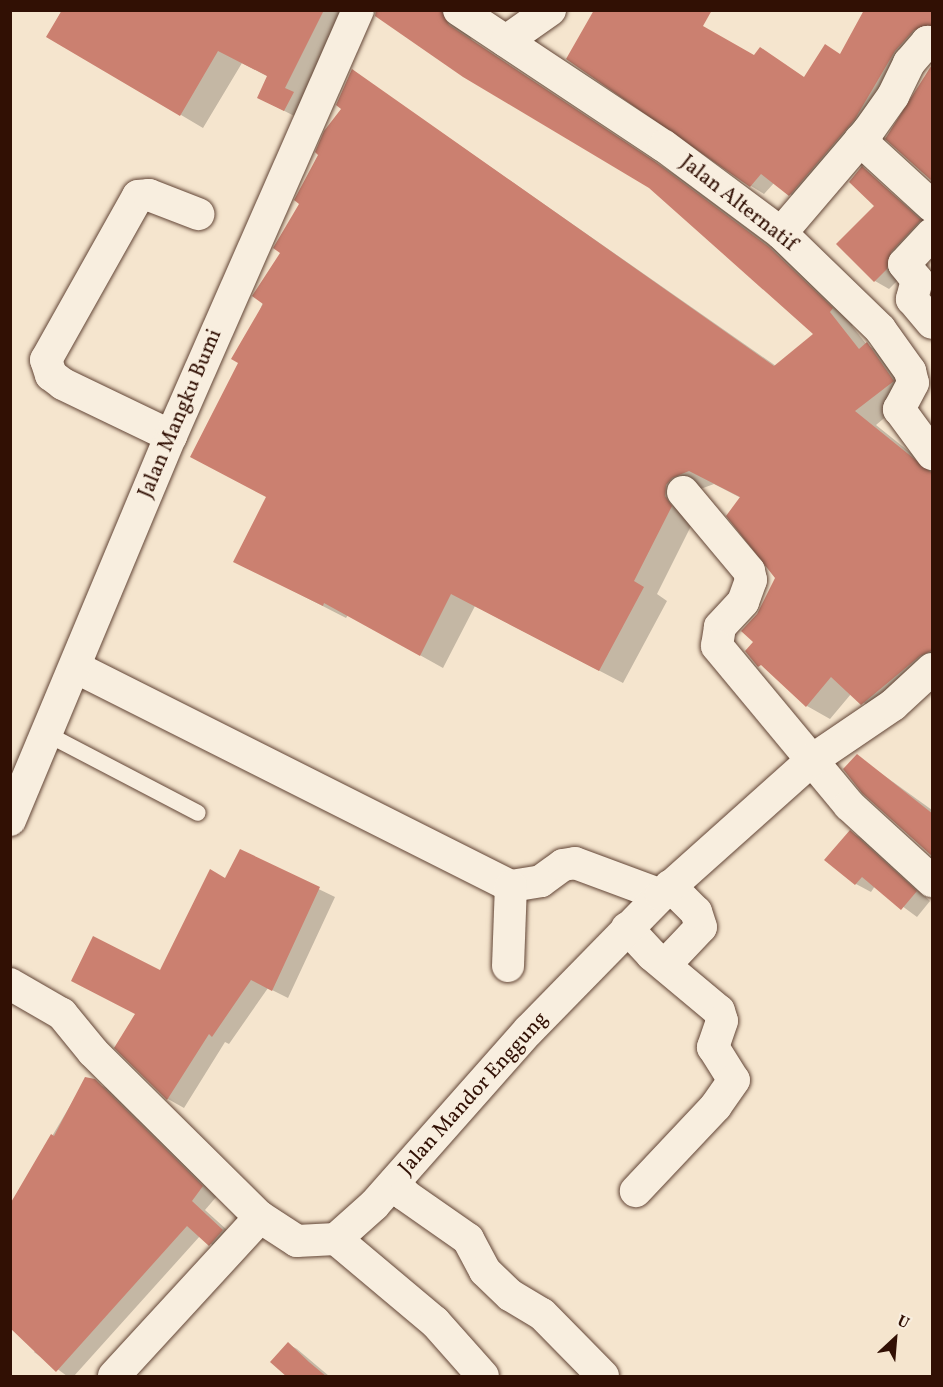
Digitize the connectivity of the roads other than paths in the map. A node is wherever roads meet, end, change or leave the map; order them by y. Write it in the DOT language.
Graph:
graph roads {
  1 [pos="358,10"];
  2 [pos="459,10"];
  3 [pos="550,10"];
  4 [pos="506,41"];
  5 [pos="933,44"];
  6 [pos="860,140"];
  7 [pos="933,206"];
  8 [pos="198,214"];
  9 [pos="781,233"];
  10 [pos="933,234"];
  11 [pos="933,323"];
  12 [pos="171,436"];
  13 [pos="933,454"];
  14 [pos="683,492"];
  15 [pos="75,667"];
  16 [pos="933,669"];
  17 [pos="47,734"];
  18 [pos="812,760"];
  19 [pos="198,813"];
  20 [pos="10,820"];
  21 [pos="933,881"];
  22 [pos="511,886"];
  23 [pos="665,890"];
  24 [pos="627,928"];
  25 [pos="508,966"];
  26 [pos="665,966"];
  27 [pos="10,984"];
  28 [pos="395,1182"];
  29 [pos="636,1191"];
  30 [pos="260,1216"];
  31 [pos="336,1239"];
  32 [pos="114,1377"];
  33 [pos="483,1377"];
  34 [pos="603,1377"];
  1 -- 12 [label="street, Jalan Mangku Bumi"];
  2 -- 4 [label="street, Jalan Alternatif"];
  3 -- 4 [label="street"];
  4 -- 9 [label="street, Jalan Alternatif"];
  5 -- 6 [label="street"];
  6 -- 7 [label="street"];
  6 -- 9 [label="street"];
  8 -- 12 [label="street"];
  9 -- 13 [label="street, Jalan Alternatif"];
  10 -- 11 [label="street"];
  12 -- 15 [label="street, Jalan Mangku Bumi"];
  14 -- 18 [label="street"];
  15 -- 17 [label="street, Jalan Mangku Bumi"];
  15 -- 22 [label="street"];
  16 -- 18 [label="street, Jalan Mandor Enggung"];
  17 -- 19 [label="lane"];
  17 -- 20 [label="street, Jalan Mangku Bumi"];
  18 -- 21 [label="street"];
  18 -- 23 [label="street, Jalan Mandor Enggung"];
  22 -- 23 [label="street"];
  22 -- 25 [label="street"];
  23 -- 24 [label="street, Jalan Mandor Enggung"];
  23 -- 26 [label="street"];
  24 -- 26 [label="street"];
  24 -- 28 [label="street, Jalan Mandor Enggung"];
  26 -- 29 [label="street"];
  27 -- 30 [label="street"];
  28 -- 31 [label="street, Jalan Mandor Enggung"];
  28 -- 34 [label="street"];
  30 -- 31 [label="street"];
  30 -- 32 [label="street"];
  31 -- 33 [label="street"];
}
